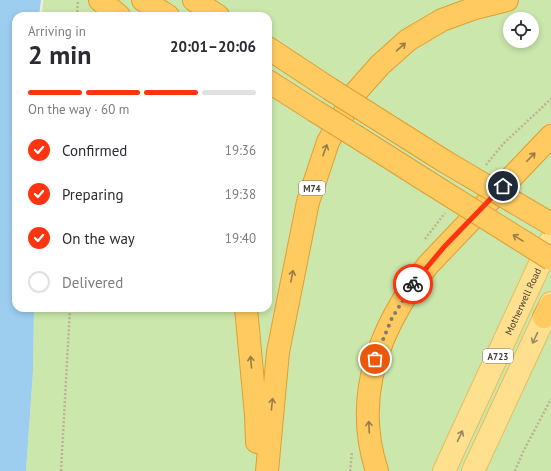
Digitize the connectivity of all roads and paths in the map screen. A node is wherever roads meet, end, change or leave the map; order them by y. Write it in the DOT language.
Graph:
graph roads {
  1 [pos="78,0"];
  2 [pos="100,0"];
  3 [pos="143,0"];
  4 [pos="194,0"];
  5 [pos="507,0"];
  6 [pos="77,12"];
  7 [pos="114,12"];
  8 [pos="162,12"];
  9 [pos="212,12"];
  10 [pos="272,51"];
  11 [pos="272,84"];
  12 [pos="551,136"];
  13 [pos="551,224"];
  14 [pos="551,240"];
  15 [pos="551,259"];
  16 [pos="549,308"];
  17 [pos="70,312"];
  18 [pos="246,312"];
  19 [pos="551,399"];
  20 [pos="376,468"];
  21 [pos="61,471"];
  22 [pos="258,471"];
  23 [pos="267,471"];
  24 [pos="444,471"];
  25 [pos="473,471"];
  26 [pos="515,471"];
  1 -- 6 [label="path"];
  2 -- 7 [label="highway"];
  3 -- 8 [label="highway"];
  4 -- 9 [label="highway"];
  23 -- 5 [label="highway, M74, one-way"];
  10 -- 13 [label="highway, bridge"];
  15 -- 11 [label="highway, one-way, bridge"];
  20 -- 12 [label="highway, one-way"];
  24 -- 14 [label="main road, Motherwell Road / A723, one-way"];
  16 -- 25 [label="main road, A723, one-way"];
  17 -- 21 [label="path"];
  22 -- 18 [label="highway, one-way"];
  19 -- 26 [label="path"];
}
